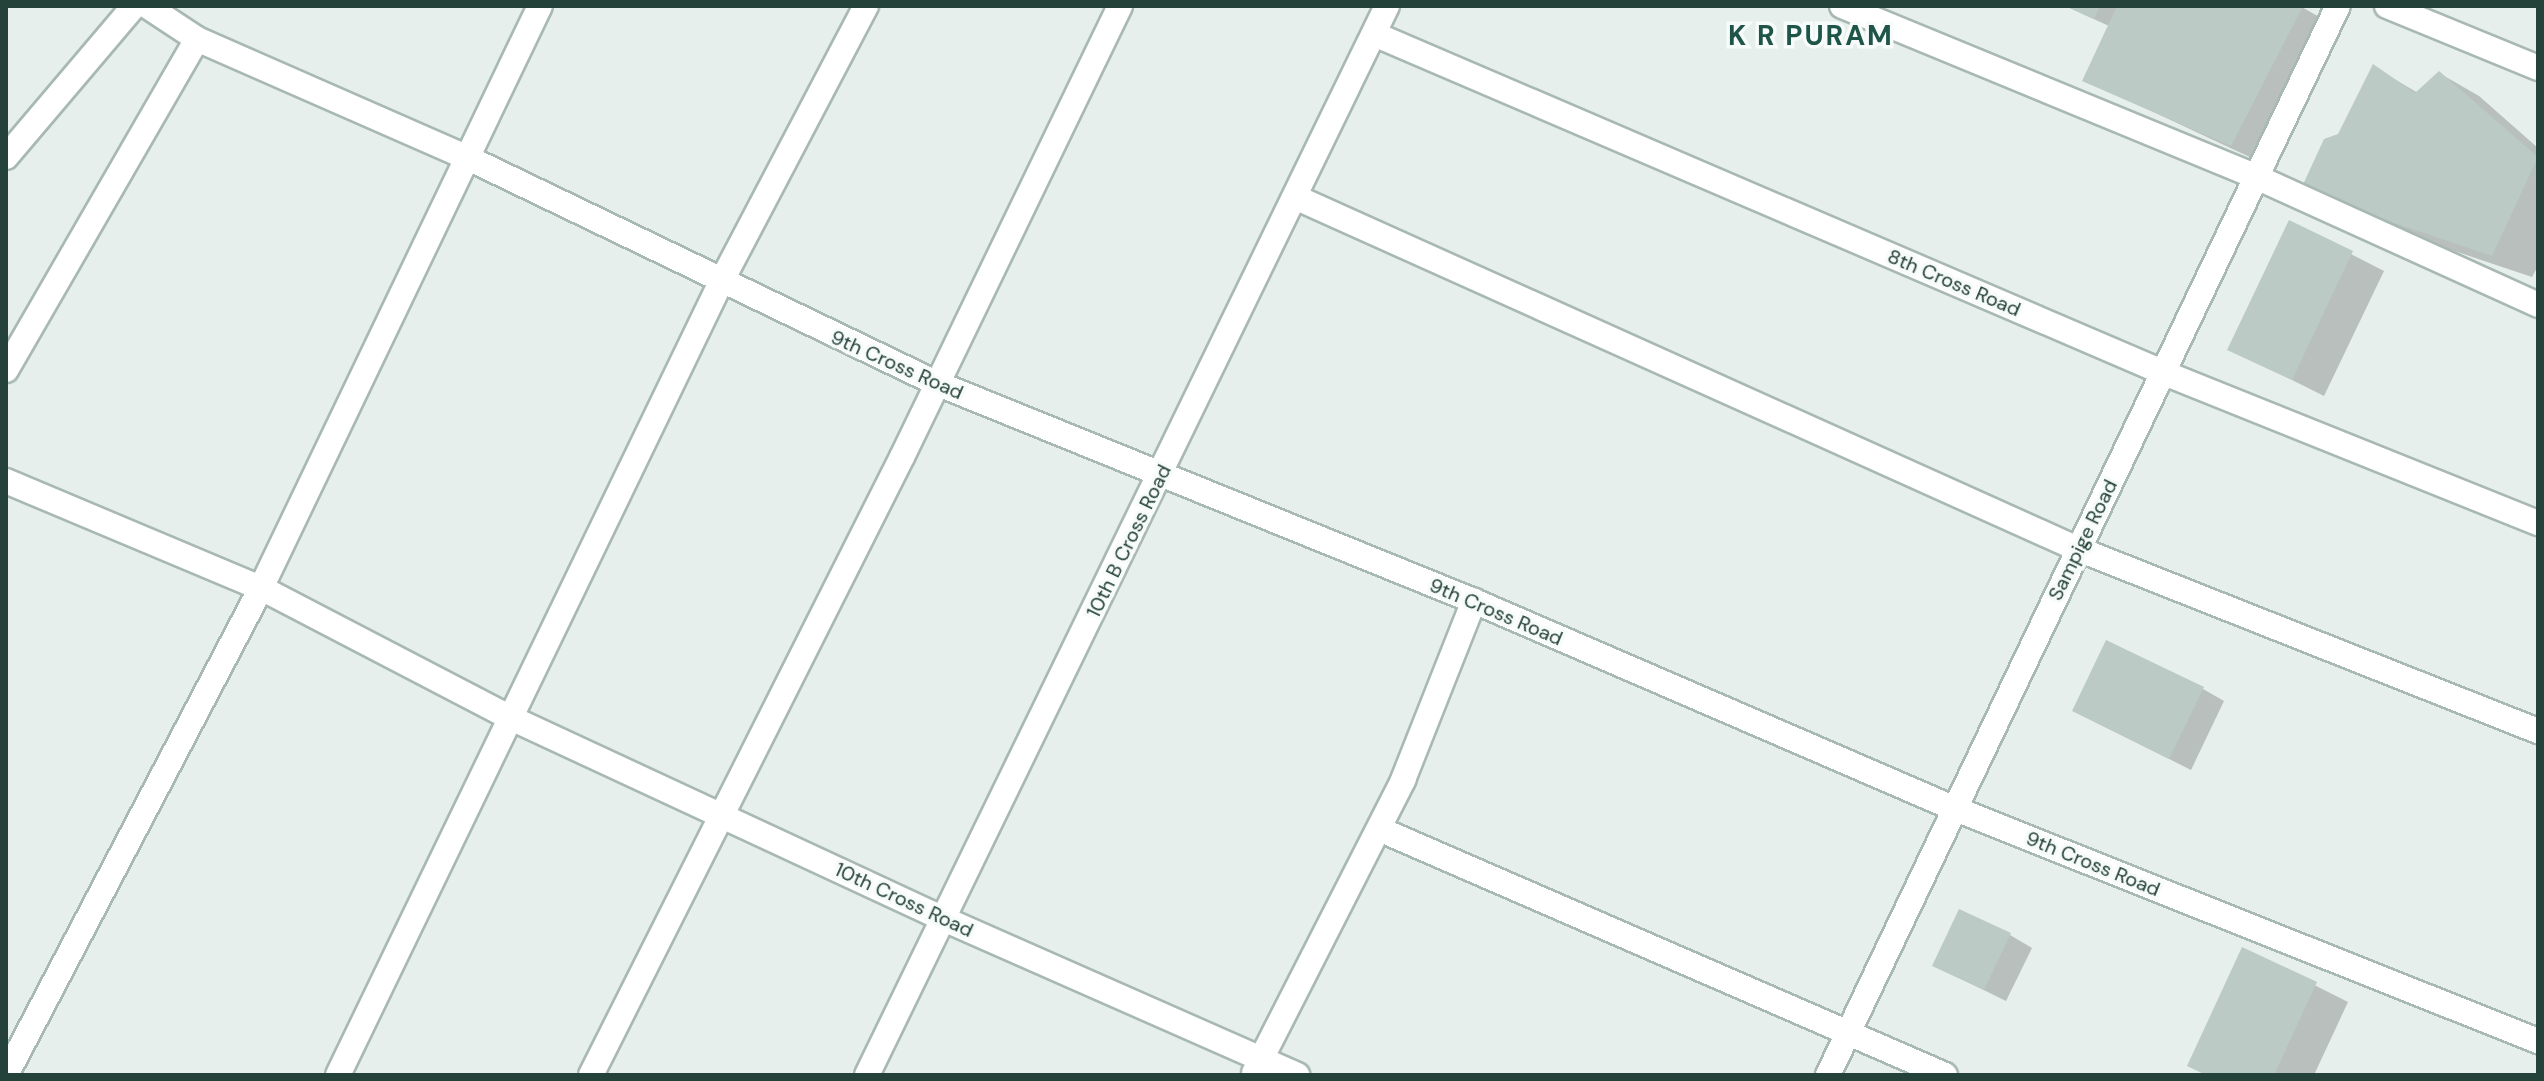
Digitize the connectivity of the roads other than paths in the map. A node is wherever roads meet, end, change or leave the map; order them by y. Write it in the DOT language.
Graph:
graph roads {
  1 [pos="134,6"];
  2 [pos="147,6"];
  3 [pos="540,6"];
  4 [pos="866,6"];
  5 [pos="1120,6"];
  6 [pos="1387,6"];
  7 [pos="1842,6"];
  8 [pos="2338,6"];
  9 [pos="2387,6"];
  10 [pos="1374,34"];
  11 [pos="197,39"];
  12 [pos="2538,68"];
  13 [pos="6,157"];
  14 [pos="466,157"];
  15 [pos="2254,176"];
  16 [pos="1295,197"];
  17 [pos="720,284"];
  18 [pos="2538,305"];
  19 [pos="6,370"];
  20 [pos="2167,374"];
  21 [pos="936,383"];
  22 [pos="1160,476"];
  23 [pos="6,481"];
  24 [pos="2538,523"];
  25 [pos="2078,549"];
  26 [pos="261,588"];
  27 [pos="1474,601"];
  28 [pos="513,719"];
  29 [pos="2538,731"];
  30 [pos="1953,808"];
  31 [pos="720,813"];
  32 [pos="1379,829"];
  33 [pos="944,919"];
  34 [pos="1847,1035"];
  35 [pos="2538,1041"];
  36 [pos="1257,1068"];
  37 [pos="6,1075"];
  38 [pos="338,1075"];
  39 [pos="591,1075"];
  40 [pos="867,1075"];
  41 [pos="1297,1075"];
  42 [pos="1828,1075"];
  43 [pos="1945,1075"];
  1 -- 13 [label="street"];
  2 -- 11 [label="street, 9th Cross Road"];
  3 -- 14 [label="street"];
  4 -- 17 [label="street"];
  5 -- 21 [label="street"];
  6 -- 10 [label="street, 10th B Cross Road"];
  7 -- 15 [label="street"];
  8 -- 15 [label="street, Sampige Road"];
  9 -- 12 [label="street"];
  10 -- 16 [label="street, 10th B Cross Road"];
  10 -- 20 [label="street, 8th Cross Road"];
  11 -- 14 [label="street, 9th Cross Road"];
  11 -- 19 [label="street"];
  14 -- 17 [label="street, 9th Cross Road"];
  14 -- 26 [label="street"];
  15 -- 18 [label="street"];
  15 -- 20 [label="street, Sampige Road"];
  16 -- 22 [label="street, 10th B Cross Road"];
  16 -- 25 [label="street"];
  17 -- 21 [label="street, 9th Cross Road"];
  17 -- 28 [label="street"];
  20 -- 24 [label="street, 8th Cross Road"];
  20 -- 25 [label="street, Sampige Road"];
  21 -- 22 [label="street, 9th Cross Road"];
  21 -- 31 [label="street"];
  22 -- 27 [label="street, 9th Cross Road"];
  22 -- 33 [label="street, 10th B Cross Road"];
  23 -- 26 [label="street, 10th Cross Road"];
  25 -- 29 [label="street"];
  25 -- 30 [label="street, Sampige Road"];
  26 -- 28 [label="street, 10th Cross Road"];
  26 -- 37 [label="street"];
  27 -- 30 [label="street, 9th Cross Road"];
  27 -- 32 [label="street"];
  28 -- 31 [label="street, 10th Cross Road"];
  28 -- 38 [label="street"];
  30 -- 34 [label="street, Sampige Road"];
  30 -- 35 [label="street, 9th Cross Road"];
  31 -- 33 [label="street, 10th Cross Road"];
  31 -- 39 [label="street"];
  32 -- 34 [label="street"];
  32 -- 36 [label="street"];
  33 -- 36 [label="street, 10th Cross Road"];
  33 -- 40 [label="street, 10th B Cross Road"];
  34 -- 42 [label="street, Sampige Road"];
  34 -- 43 [label="street"];
  36 -- 41 [label="street, 10th Cross Road"];
}
